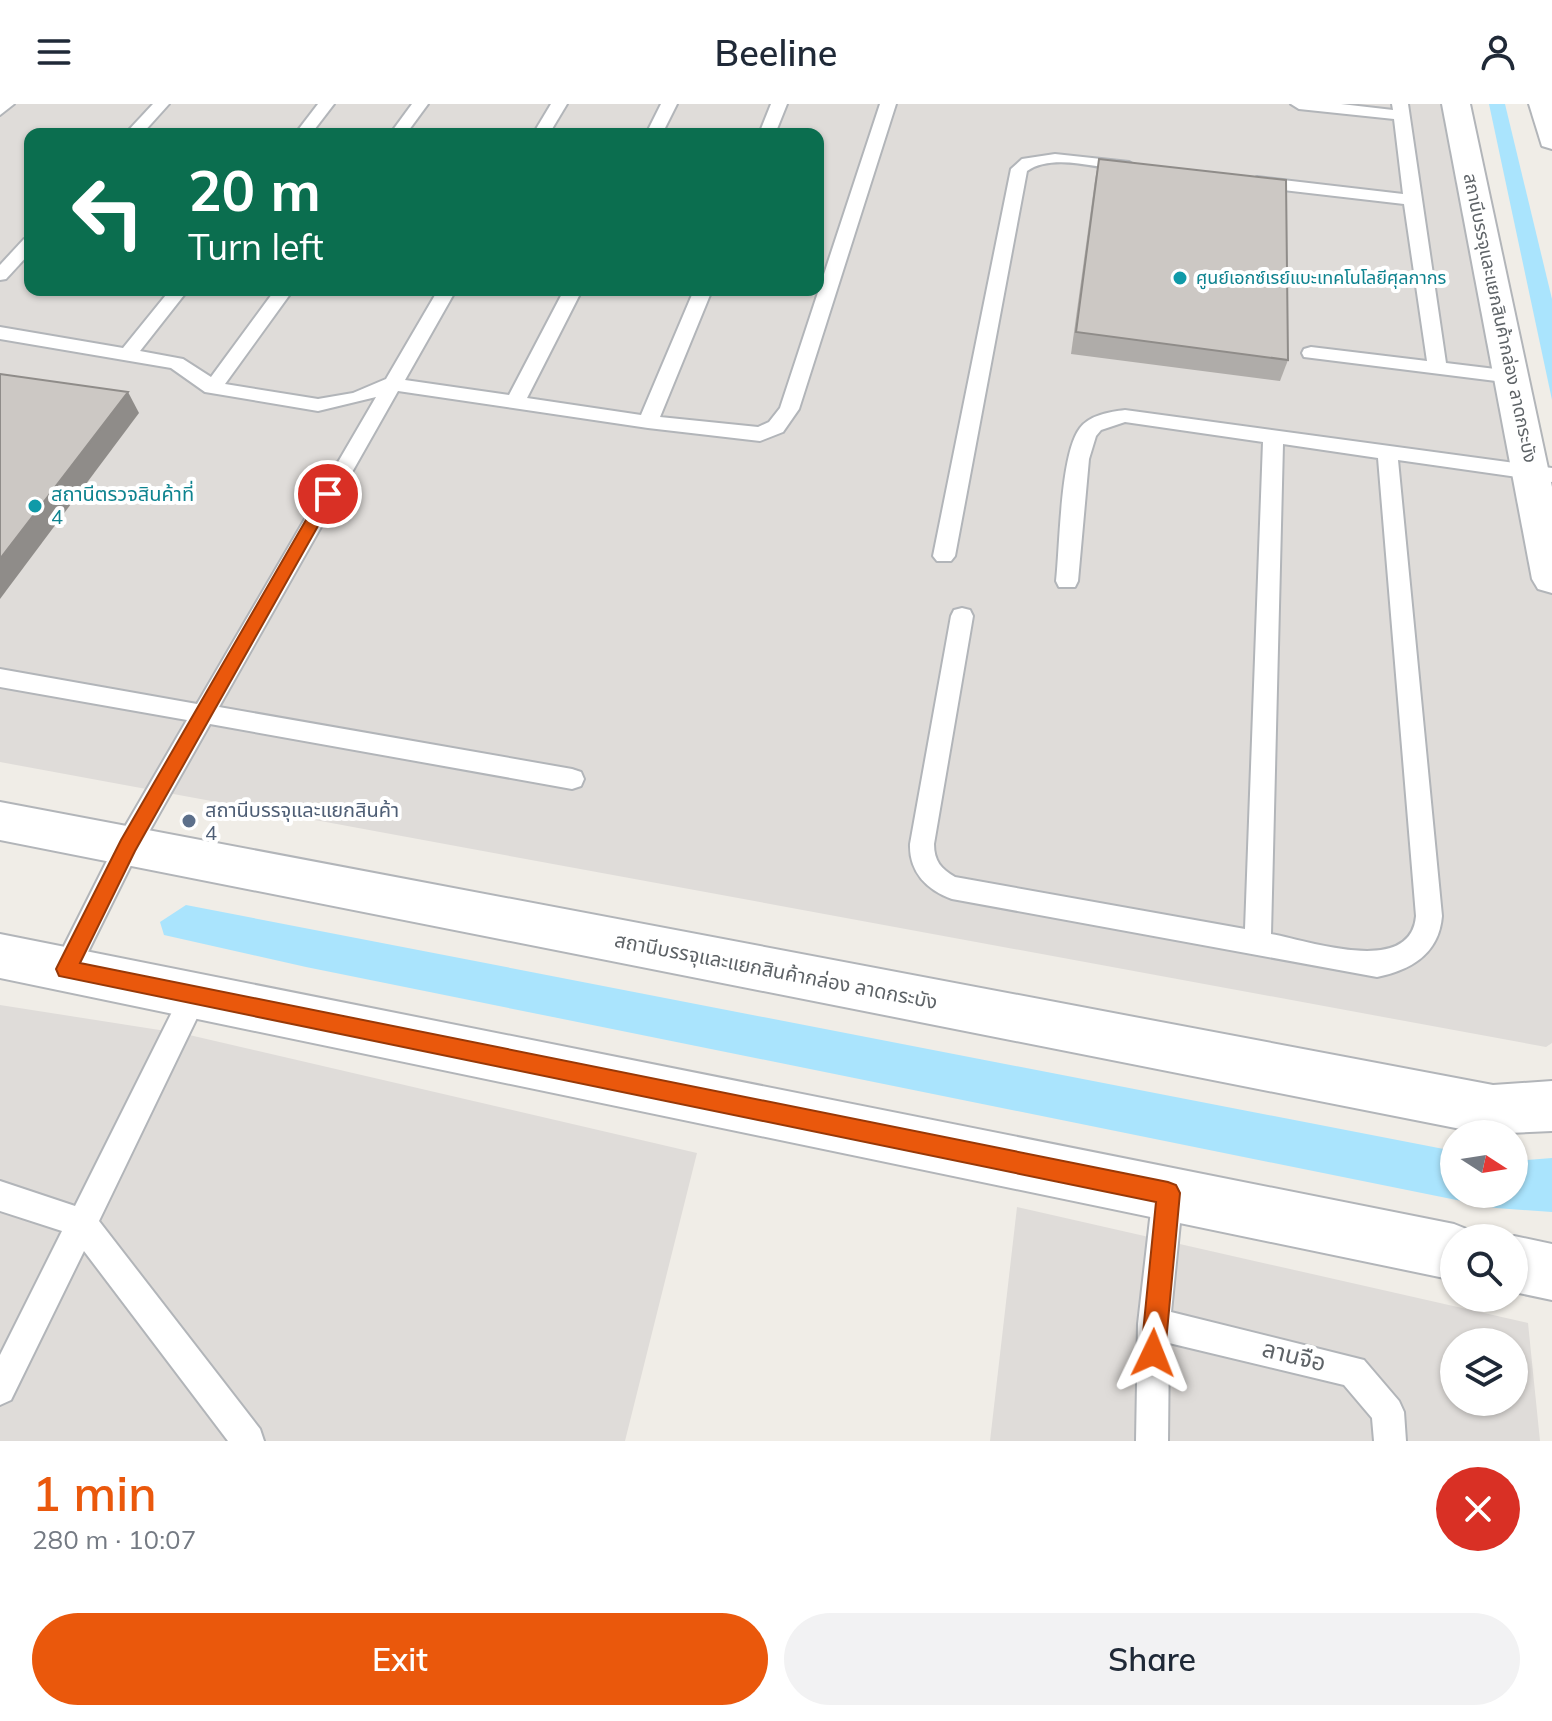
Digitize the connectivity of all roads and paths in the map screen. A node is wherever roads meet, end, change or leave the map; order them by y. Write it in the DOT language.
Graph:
graph roads {
  1 [pos="6,104"];
  2 [pos="161,104"];
  3 [pos="326,104"];
  4 [pos="420,104"];
  5 [pos="559,104"];
  6 [pos="669,104"];
  7 [pos="779,104"];
  8 [pos="888,104"];
  9 [pos="1299,104"];
  10 [pos="1456,104"];
  11 [pos="1543,104"];
  12 [pos="1400,109"];
  13 [pos="0,110"];
  14 [pos="139,128"];
  15 [pos="308,128"];
  16 [pos="402,128"];
  17 [pos="545,128"];
  18 [pos="657,128"];
  19 [pos="769,128"];
  20 [pos="1552,140"];
  21 [pos="1153,170"];
  22 [pos="1245,181"];
  23 [pos="1412,200"];
  24 [pos="24,249"];
  25 [pos="0,275"];
  26 [pos="174,296"];
  27 [pos="280,296"];
  28 [pos="443,296"];
  29 [pos="570,296"];
  30 [pos="700,296"];
  31 [pos="0,333"];
  32 [pos="129,353"];
  33 [pos="1311,353"];
  34 [pos="1437,367"];
  35 [pos="1512,377"];
  36 [pos="390,384"];
  37 [pos="212,388"];
  38 [pos="515,403"];
  39 [pos="648,422"];
  40 [pos="1273,435"];
  41 [pos="1387,450"];
  42 [pos="1542,474"];
  43 [pos="944,556"];
  44 [pos="1552,579"];
  45 [pos="1067,581"];
  46 [pos="962,616"];
  47 [pos="0,678"];
  48 [pos="205,715"];
  49 [pos="572,779"];
  50 [pos="0,821"];
  51 [pos="128,845"];
  52 [pos="1258,942"];
  53 [pos="0,956"];
  54 [pos="66,969"];
  55 [pos="195,995"];
  56 [pos="1552,1106"];
  57 [pos="1168,1193"];
  58 [pos="0,1196"];
  59 [pos="82,1223"];
  60 [pos="1440,1249"];
  61 [pos="1528,1267"];
  62 [pos="1552,1272"];
  63 [pos="1154,1324"];
  64 [pos="0,1389"];
  65 [pos="248,1441"];
  66 [pos="1152,1441"];
  67 [pos="1390,1441"];
  1 -- 13 [label="lane"];
  2 -- 14 [label="lane"];
  3 -- 15 [label="lane"];
  4 -- 16 [label="lane"];
  5 -- 17 [label="lane"];
  6 -- 18 [label="lane"];
  7 -- 19 [label="lane"];
  8 -- 39 [label="lane"];
  9 -- 12 [label="lane"];
  10 -- 35 [label="street, สถานีบรรจุและแยกสินค้ากล่อง ลาดกระบัง"];
  11 -- 20 [label="street"];
  12 -- 23 [label="lane"];
  21 -- 43 [label="lane"];
  22 -- 23 [label="lane"];
  23 -- 34 [label="lane"];
  24 -- 25 [label="lane"];
  26 -- 32 [label="lane"];
  27 -- 37 [label="lane"];
  28 -- 36 [label="lane"];
  29 -- 38 [label="lane"];
  30 -- 39 [label="lane"];
  31 -- 32 [label="lane"];
  32 -- 37 [label="lane"];
  33 -- 34 [label="lane"];
  34 -- 35 [label="lane"];
  35 -- 42 [label="street, สถานีบรรจุและแยกสินค้ากล่อง ลาดกระบัง"];
  36 -- 37 [label="lane"];
  36 -- 38 [label="lane"];
  36 -- 48 [label="lane"];
  38 -- 39 [label="lane"];
  40 -- 41 [label="lane"];
  40 -- 45 [label="lane"];
  40 -- 52 [label="lane"];
  41 -- 42 [label="lane"];
  41 -- 52 [label="lane"];
  42 -- 44 [label="street, สถานีบรรจุและแยกสินค้ากล่อง ลาดกระบัง"];
  46 -- 52 [label="lane"];
  47 -- 48 [label="lane"];
  48 -- 49 [label="lane"];
  48 -- 51 [label="lane"];
  50 -- 51 [label="street, สถานีบรรจุและแยกสินค้ากล่อง ลาดกระบัง"];
  51 -- 54 [label="lane"];
  51 -- 56 [label="street, สถานีบรรจุและแยกสินค้ากล่อง ลาดกระบัง"];
  53 -- 54 [label="street"];
  54 -- 55 [label="street"];
  55 -- 57 [label="street"];
  55 -- 59 [label="lane"];
  57 -- 60 [label="street"];
  57 -- 63 [label="lane"];
  58 -- 59 [label="lane"];
  59 -- 64 [label="lane"];
  59 -- 65 [label="lane"];
  61 -- 62 [label="street"];
  63 -- 66 [label="lane"];
  63 -- 67 [label="lane, ลานจือ"];
}
